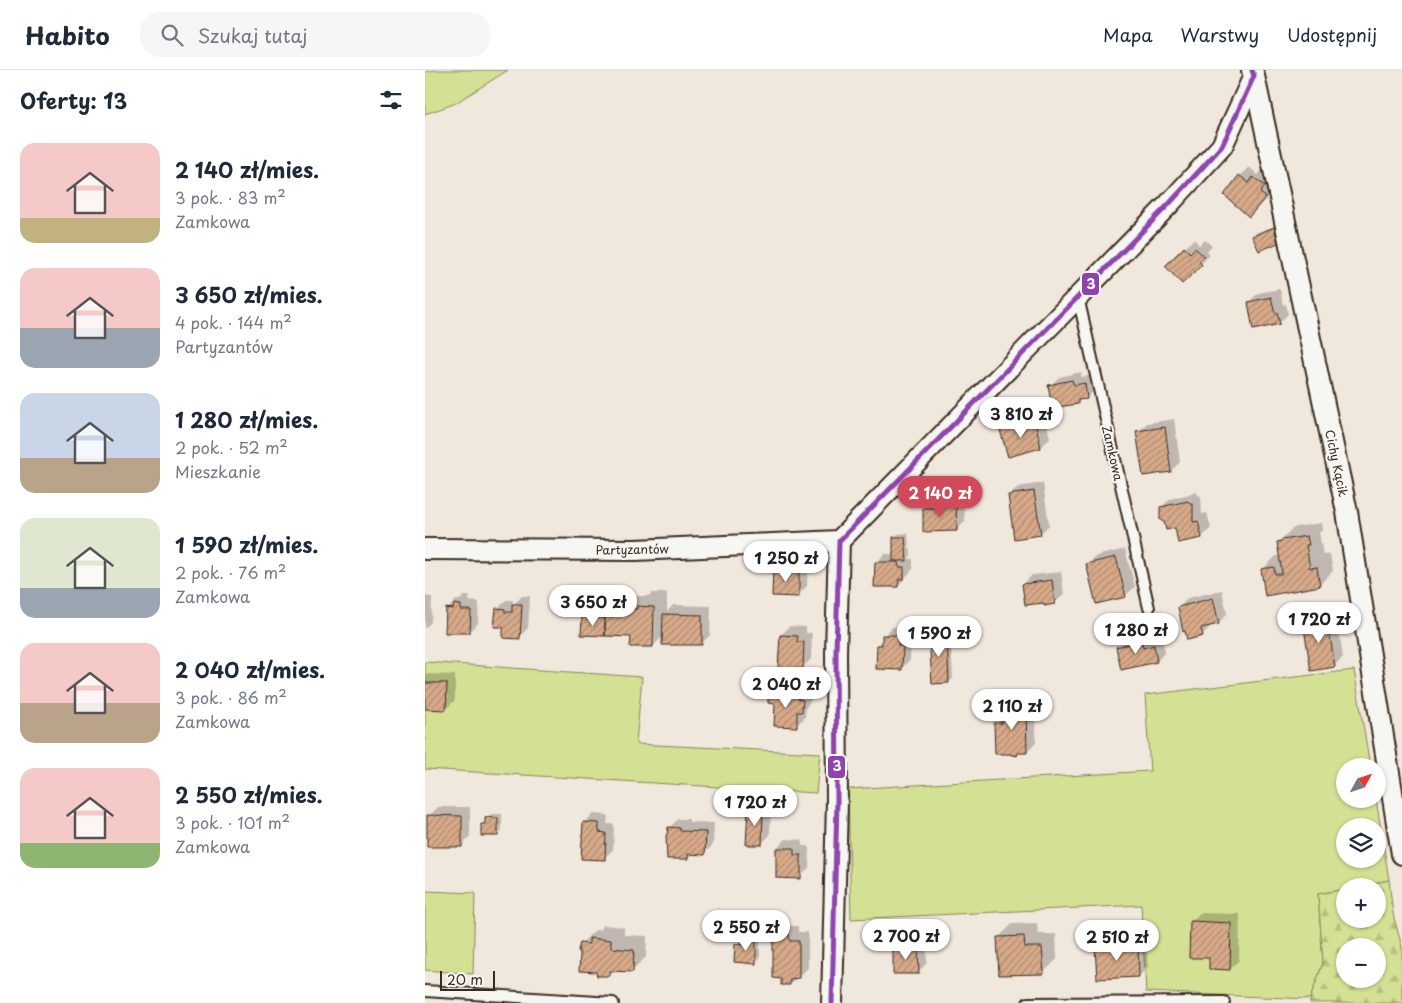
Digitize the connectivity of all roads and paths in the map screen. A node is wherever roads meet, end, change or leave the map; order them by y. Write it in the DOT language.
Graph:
graph roads {
  1 [pos="1253,73"];
  2 [pos="1078,297"];
  3 [pos="839,541"];
  4 [pos="425,549"];
  5 [pos="1149,608"];
  6 [pos="1402,854"];
  7 [pos="425,991"];
  8 [pos="1224,1002"];
  9 [pos="613,1003"];
  10 [pos="832,1003"];
  11 [pos="1028,1003"];
  1 -- 2 [label="street"];
  1 -- 6 [label="street, Cichy Kącik"];
  2 -- 3 [label="street"];
  2 -- 5 [label="lane, Zamkowa"];
  3 -- 4 [label="street, Partyzantów"];
  3 -- 10 [label="street"];
  7 -- 9 [label="lane"];
  8 -- 11 [label="lane"];
}
